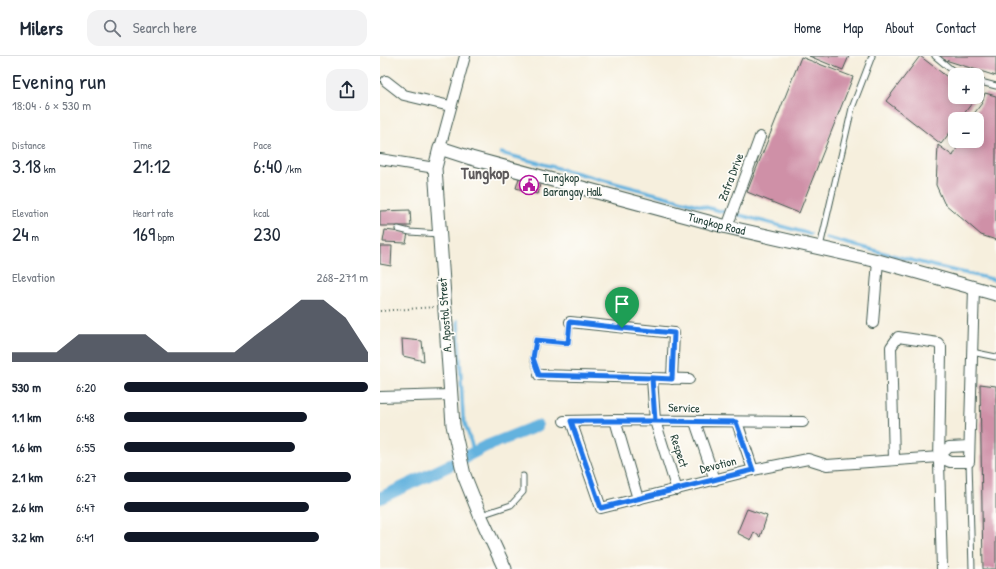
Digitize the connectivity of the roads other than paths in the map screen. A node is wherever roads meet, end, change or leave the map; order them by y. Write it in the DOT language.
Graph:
graph roads {
  1 [pos="465,56"];
  2 [pos="872,56"];
  3 [pos="935,56"];
  4 [pos="950,68"];
  5 [pos="386,81"];
  6 [pos="984,83"];
  7 [pos="996,86"];
  8 [pos="450,106"];
  9 [pos="760,137"];
  10 [pos="440,148"];
  11 [pos="380,159"];
  12 [pos="435,168"];
  13 [pos="727,227"];
  14 [pos="398,229"];
  15 [pos="440,234"];
  16 [pos="819,248"];
  17 [pos="878,261"];
  18 [pos="974,288"];
  19 [pos="996,294"];
  20 [pos="570,322"];
  21 [pos="873,323"];
  22 [pos="972,352"];
  23 [pos="996,357"];
  24 [pos="539,375"];
  25 [pos="652,378"];
  26 [pos="672,379"];
  27 [pos="689,379"];
  28 [pos="450,395"];
  29 [pos="380,397"];
  30 [pos="614,420"];
  31 [pos="655,421"];
  32 [pos="695,422"];
  33 [pos="736,422"];
  34 [pos="803,422"];
  35 [pos="969,446"];
  36 [pos="939,457"];
  37 [pos="894,459"];
  38 [pos="969,462"];
  39 [pos="753,470"];
  40 [pos="523,476"];
  41 [pos="715,480"];
  42 [pos="677,490"];
  43 [pos="638,499"];
  44 [pos="601,508"];
  45 [pos="480,515"];
  46 [pos="505,569"];
  47 [pos="942,569"];
  48 [pos="972,569"];
  1 -- 8 [label="street, A. Apostol Street"];
  2 -- 16 [label="lane"];
  3 -- 4 [label="lane"];
  5 -- 8 [label="street"];
  6 -- 7 [label="lane"];
  8 -- 10 [label="street, A. Apostol Street"];
  9 -- 13 [label="street, Zafra Drive"];
  10 -- 12 [label="street, A. Apostol Street"];
  10 -- 13 [label="street, Tungkop Road"];
  11 -- 12 [label="street"];
  12 -- 15 [label="street, A. Apostol Street"];
  13 -- 16 [label="street, Tungkop Road"];
  14 -- 15 [label="lane"];
  15 -- 28 [label="street, A. Apostol Street"];
  16 -- 17 [label="street, Tungkop Road"];
  17 -- 18 [label="street, Tungkop Road"];
  17 -- 21 [label="street"];
  18 -- 19 [label="street, Tungkop Road"];
  18 -- 22 [label="street"];
  20 -- 24 [label="lane"];
  20 -- 26 [label="street"];
  22 -- 23 [label="lane"];
  22 -- 35 [label="street"];
  24 -- 25 [label="street"];
  25 -- 26 [label="street"];
  25 -- 31 [label="street, Respect"];
  26 -- 27 [label="street"];
  28 -- 29 [label="street"];
  28 -- 45 [label="street, A. Apostol Street"];
  30 -- 31 [label="street, Service"];
  30 -- 43 [label="street"];
  30 -- 44 [label="street, Service"];
  31 -- 32 [label="street, Service"];
  31 -- 42 [label="street, Respect"];
  32 -- 33 [label="street, Service"];
  32 -- 41 [label="street"];
  33 -- 34 [label="street, Service"];
  33 -- 39 [label="street"];
  35 -- 36 [label="street"];
  35 -- 38 [label="street"];
  36 -- 37 [label="street, Devotion"];
  36 -- 37 [label="street"];
  36 -- 38 [label="street, Devotion"];
  36 -- 47 [label="street"];
  37 -- 39 [label="street, Devotion"];
  38 -- 48 [label="lane"];
  39 -- 41 [label="street, Devotion"];
  40 -- 45 [label="lane"];
  41 -- 42 [label="street, Devotion"];
  42 -- 43 [label="street, Devotion"];
  43 -- 44 [label="street, Devotion"];
  45 -- 46 [label="street, A. Apostol Street"];
}
